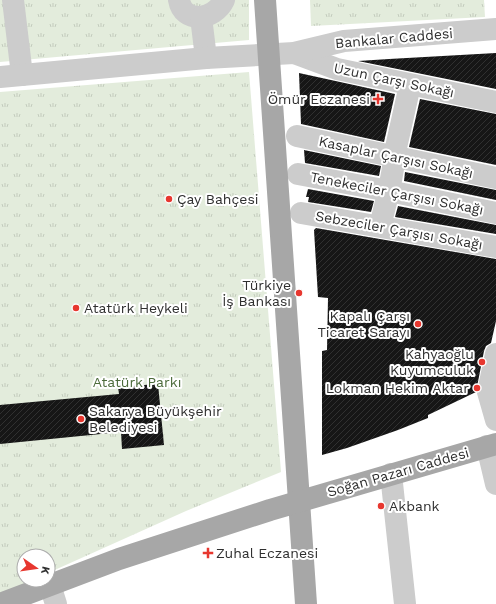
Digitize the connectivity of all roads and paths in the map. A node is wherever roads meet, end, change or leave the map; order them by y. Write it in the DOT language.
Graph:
graph roads {
  1 [pos="13,0"];
  2 [pos="179,0"];
  3 [pos="224,0"];
  4 [pos="265,0"];
  5 [pos="201,17"];
  6 [pos="496,29"];
  7 [pos="294,53"];
  8 [pos="269,56"];
  9 [pos="206,58"];
  10 [pos="22,75"];
  11 [pos="0,77"];
  12 [pos="410,85"];
  13 [pos="496,102"];
  14 [pos="297,136"];
  15 [pos="395,157"];
  16 [pos="298,174"];
  17 [pos="496,178"];
  18 [pos="389,191"];
  19 [pos="301,213"];
  20 [pos="496,213"];
  21 [pos="382,222"];
  22 [pos="496,247"];
  23 [pos="496,354"];
  24 [pos="492,390"];
  25 [pos="496,420"];
  26 [pos="492,445"];
  27 [pos="391,474"];
  28 [pos="496,484"];
  29 [pos="299,500"];
  30 [pos="53,594"];
  31 [pos="0,604"];
  32 [pos="306,604"];
  33 [pos="405,604"];
  1 -- 10 [label="street"];
  2 -- 5 [label="street"];
  3 -- 5 [label="street"];
  4 -- 8 [label="main road"];
  5 -- 9 [label="street"];
  6 -- 7 [label="street, Bankalar Caddesi"];
  7 -- 8 [label="street, Bankalar Caddesi"];
  7 -- 12 [label="street, Uzun Çarşı Sokağı"];
  8 -- 9 [label="street, Bankalar Caddesi"];
  8 -- 29 [label="main road"];
  9 -- 10 [label="street, Bankalar Caddesi"];
  10 -- 11 [label="street, Bankalar Caddesi"];
  12 -- 13 [label="street, Uzun Çarşı Sokağı"];
  12 -- 15 [label="street"];
  14 -- 15 [label="street, Kasaplar Çarşısı Sokağı"];
  15 -- 17 [label="street, Kasaplar Çarşısı Sokağı"];
  15 -- 18 [label="street"];
  16 -- 18 [label="street, Tenekeciler Çarşısı Sokağı"];
  18 -- 20 [label="street, Tenekeciler Çarşısı Sokağı"];
  18 -- 21 [label="street"];
  19 -- 22 [label="street, Sebzeciler Çarşısı Sokağı"];
  23 -- 24 [label="street"];
  24 -- 25 [label="street"];
  26 -- 27 [label="main road, Soğan Pazarı Caddesi"];
  26 -- 28 [label="street"];
  27 -- 29 [label="main road, Soğan Pazarı Caddesi"];
  27 -- 33 [label="street"];
  29 -- 30 [label="main road, Soğan Pazarı Caddesi"];
  29 -- 32 [label="main road"];
  30 -- 31 [label="main road, Soğan Pazarı Caddesi"];
}
